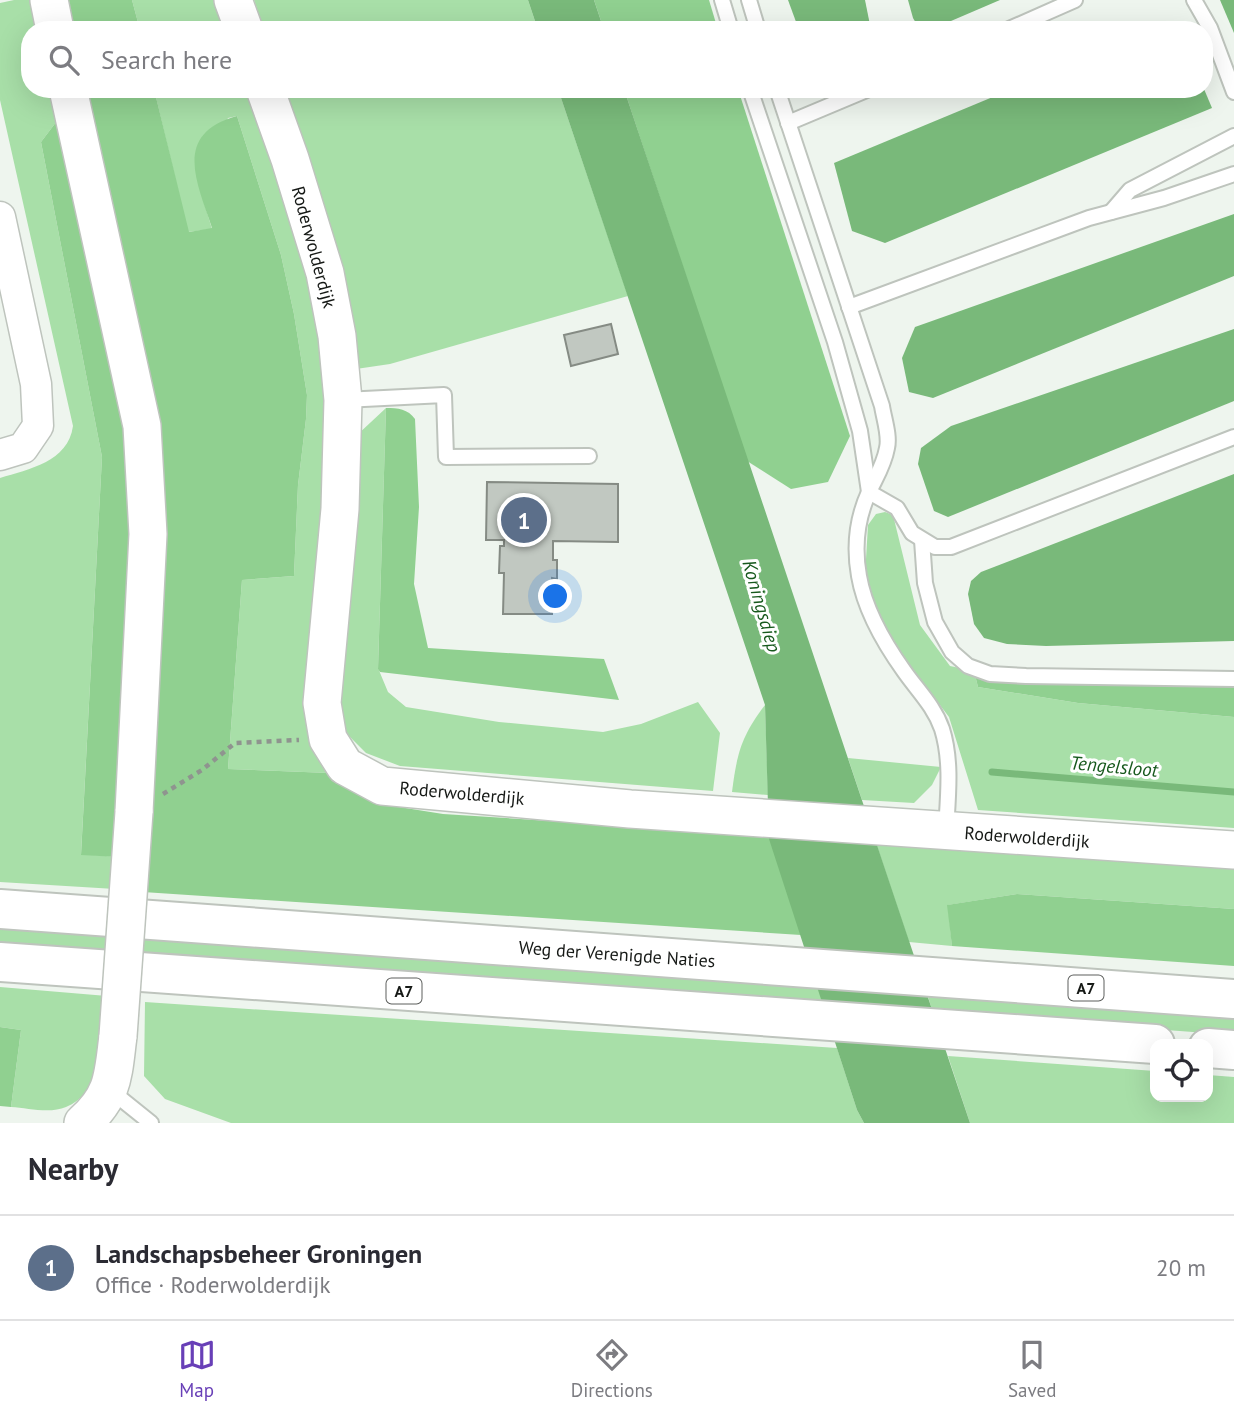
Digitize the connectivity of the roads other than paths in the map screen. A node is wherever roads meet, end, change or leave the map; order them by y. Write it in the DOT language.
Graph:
graph roads {
  1 [pos="48,0"];
  2 [pos="233,0"];
  3 [pos="722,0"];
  4 [pos="749,0"];
  5 [pos="1075,0"];
  6 [pos="1194,0"];
  7 [pos="53,21"];
  8 [pos="241,21"];
  9 [pos="728,21"];
  10 [pos="755,21"];
  11 [pos="1027,21"];
  12 [pos="1206,21"];
  13 [pos="1213,36"];
  14 [pos="1234,92"];
  15 [pos="70,98"];
  16 [pos="268,98"];
  17 [pos="753,98"];
  18 [pos="779,98"];
  19 [pos="847,98"];
  20 [pos="788,122"];
  21 [pos="1234,136"];
  22 [pos="1234,174"];
  23 [pos="1111,212"];
  24 [pos="0,217"];
  25 [pos="849,307"];
  26 [pos="342,400"];
  27 [pos="1234,436"];
  28 [pos="0,455"];
  29 [pos="589,456"];
  30 [pos="869,492"];
  31 [pos="922,540"];
  32 [pos="1234,679"];
  33 [pos="946,831"];
  34 [pos="1234,850"];
  35 [pos="0,909"];
  36 [pos="0,962"];
  37 [pos="1234,999"];
  38 [pos="1150,1044"];
  39 [pos="1213,1048"];
  40 [pos="1234,1050"];
  41 [pos="109,1089"];
  42 [pos="83,1123"];
  43 [pos="151,1123"];
  1 -- 7 [label="street"];
  2 -- 8 [label="street"];
  3 -- 9 [label="lane"];
  4 -- 10 [label="lane"];
  5 -- 11 [label="lane"];
  6 -- 12 [label="lane"];
  13 -- 14 [label="lane"];
  15 -- 41 [label="street, bridge"];
  16 -- 26 [label="street, Roderwolderdijk"];
  17 -- 30 [label="lane"];
  18 -- 20 [label="lane"];
  19 -- 20 [label="lane"];
  20 -- 25 [label="lane"];
  21 -- 23 [label="lane"];
  22 -- 23 [label="lane"];
  23 -- 25 [label="lane"];
  24 -- 28 [label="street"];
  25 -- 30 [label="lane"];
  26 -- 29 [label="lane"];
  26 -- 33 [label="street, Roderwolderdijk"];
  27 -- 31 [label="lane"];
  30 -- 31 [label="lane"];
  30 -- 33 [label="lane"];
  31 -- 32 [label="lane"];
  33 -- 34 [label="street, Roderwolderdijk"];
  35 -- 37 [label="highway, Weg der Verenigde Naties / A7"];
  36 -- 38 [label="highway, A7"];
  39 -- 40 [label="highway"];
  41 -- 42 [label="street"];
  41 -- 43 [label="lane"];
}
